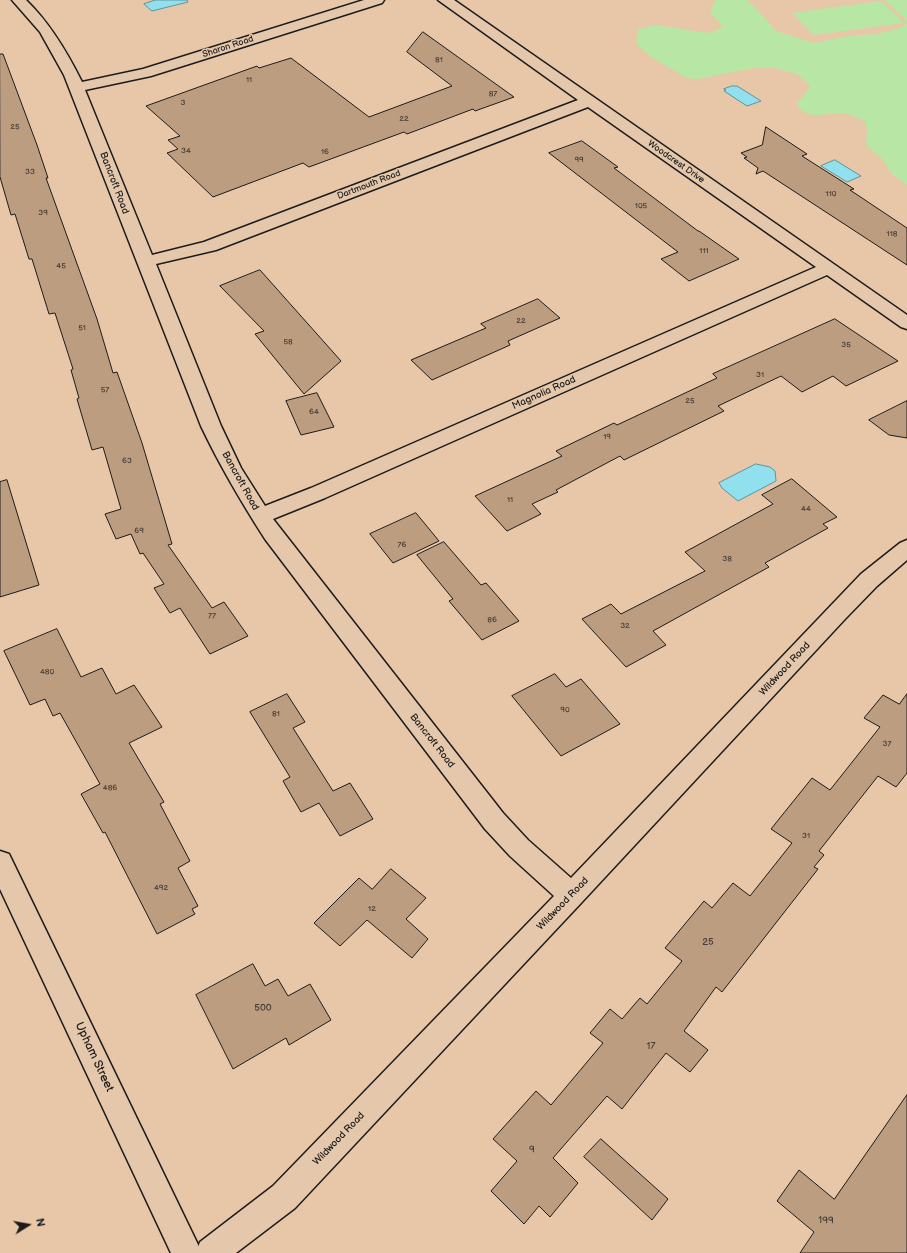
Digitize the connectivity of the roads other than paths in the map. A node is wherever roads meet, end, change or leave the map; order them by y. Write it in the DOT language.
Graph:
graph roads {
  1 [pos="19,0"];
  2 [pos="377,0"];
  3 [pos="453,1"];
  4 [pos="77,87"];
  5 [pos="589,101"];
  6 [pos="145,262"];
  7 [pos="828,268"];
  8 [pos="907,323"];
  9 [pos="260,516"];
  10 [pos="907,548"];
  11 [pos="0,862"];
  12 [pos="572,895"];
  13 [pos="187,1253"];
  14 [pos="211,1253"];
  1 -- 4 [label="street, Bancroft Road"];
  2 -- 4 [label="street, Sharon Road"];
  3 -- 5 [label="street, Woodcrest Drive"];
  4 -- 6 [label="street, Bancroft Road"];
  5 -- 6 [label="street, Dartmouth Road"];
  5 -- 7 [label="street, Woodcrest Drive"];
  6 -- 9 [label="street, Bancroft Road"];
  7 -- 8 [label="street, Woodcrest Drive"];
  7 -- 9 [label="street, Magnolia Road"];
  9 -- 12 [label="street, Bancroft Road"];
  10 -- 12 [label="street, Wildwood Road"];
  11 -- 13 [label="street, Upham Street"];
  12 -- 14 [label="street, Wildwood Road"];
}
